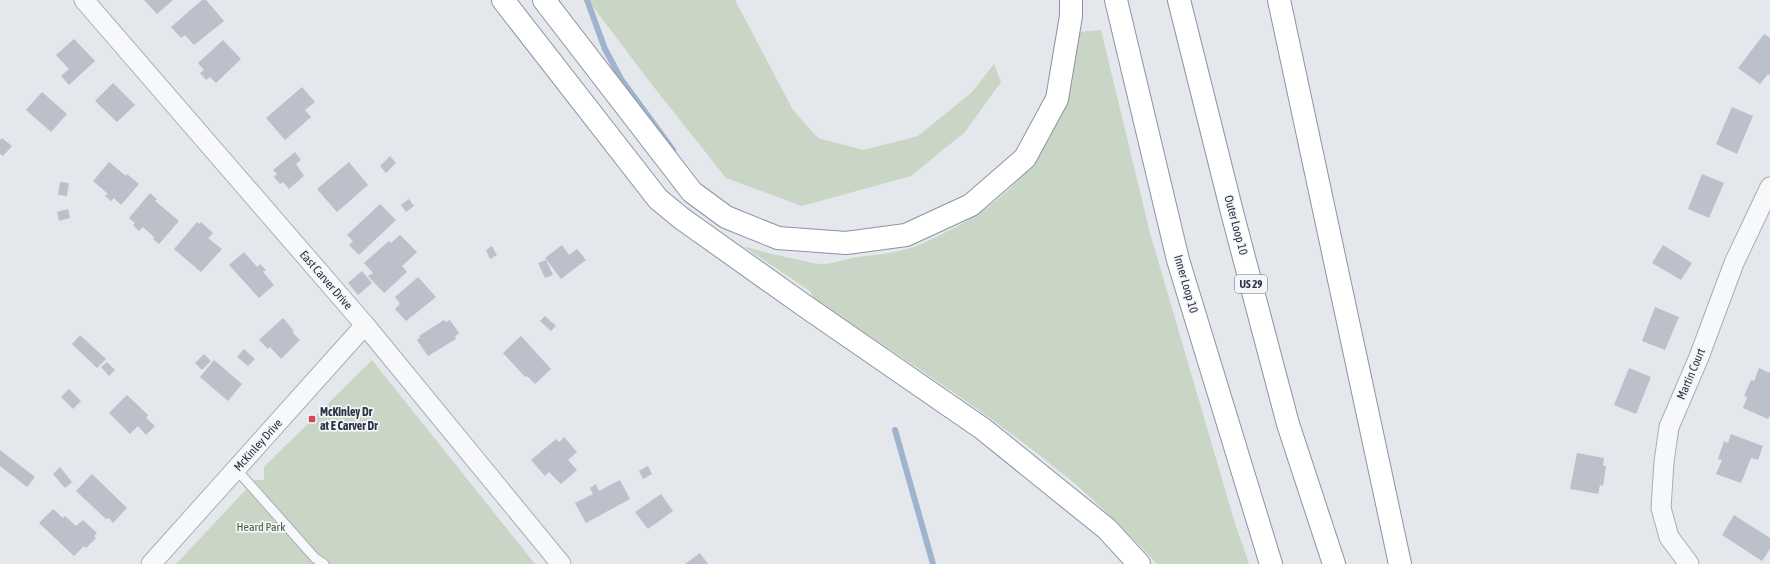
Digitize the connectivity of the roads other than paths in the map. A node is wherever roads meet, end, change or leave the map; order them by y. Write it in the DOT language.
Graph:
graph roads {
  1 [pos="84,0"];
  2 [pos="503,0"];
  3 [pos="544,0"];
  4 [pos="1071,0"];
  5 [pos="1116,0"];
  6 [pos="1179,0"];
  7 [pos="1279,0"];
  8 [pos="1770,187"];
  9 [pos="365,325"];
  10 [pos="236,469"];
  11 [pos="151,564"];
  12 [pos="324,564"];
  13 [pos="561,564"];
  14 [pos="1139,564"];
  15 [pos="1271,564"];
  16 [pos="1334,564"];
  17 [pos="1400,564"];
  18 [pos="1689,564"];
  1 -- 9 [label="street, East Carver Drive"];
  2 -- 14 [label="highway"];
  3 -- 4 [label="highway"];
  5 -- 15 [label="highway, Inner Loop 10"];
  6 -- 16 [label="highway, Outer Loop 10 / US 29"];
  7 -- 17 [label="highway"];
  8 -- 18 [label="street, Martin Court"];
  9 -- 10 [label="street, McKinley Drive"];
  9 -- 13 [label="street, East Carver Drive"];
  10 -- 11 [label="street, McKinley Drive"];
  10 -- 12 [label="lane"];
}
